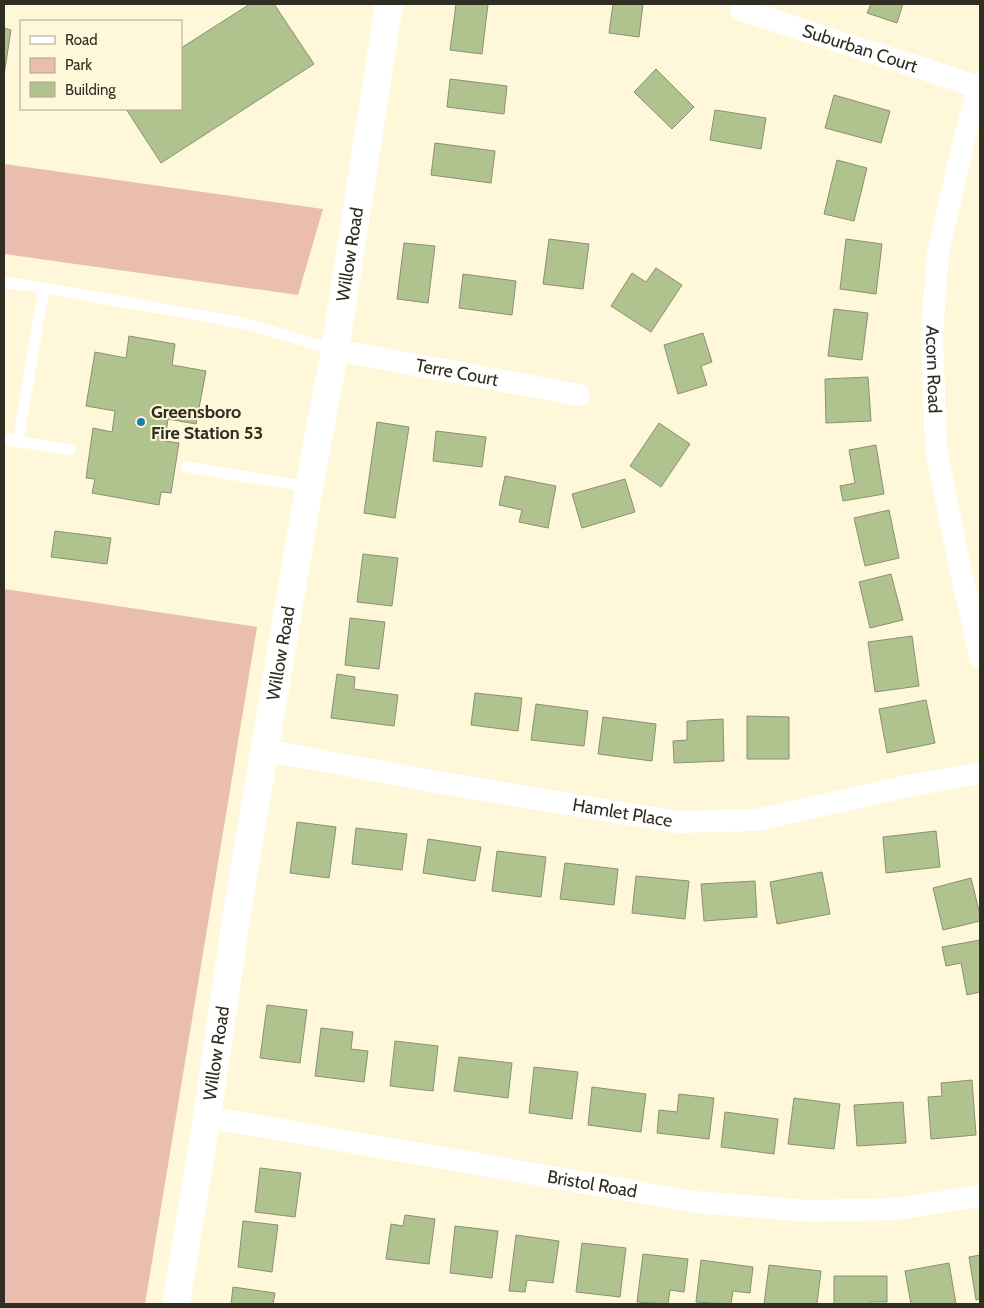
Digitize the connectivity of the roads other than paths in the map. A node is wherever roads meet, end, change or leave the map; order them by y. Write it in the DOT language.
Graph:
graph roads {
  1 [pos="389,4"];
  2 [pos="741,10"];
  3 [pos="980,85"];
  4 [pos="4,284"];
  5 [pos="44,288"];
  6 [pos="335,350"];
  7 [pos="579,395"];
  8 [pos="4,440"];
  9 [pos="18,442"];
  10 [pos="70,450"];
  11 [pos="187,467"];
  12 [pos="310,487"];
  13 [pos="980,657"];
  14 [pos="264,750"];
  15 [pos="980,773"];
  16 [pos="207,1117"];
  17 [pos="980,1196"];
  18 [pos="176,1304"];
  1 -- 6 [label="street, Willow Road"];
  2 -- 3 [label="street, Suburban Court"];
  3 -- 13 [label="street, Acorn Road"];
  4 -- 5 [label="lane"];
  5 -- 6 [label="lane"];
  5 -- 9 [label="lane"];
  6 -- 7 [label="street, Terre Court"];
  6 -- 12 [label="street, Willow Road"];
  8 -- 9 [label="lane"];
  9 -- 10 [label="lane"];
  11 -- 12 [label="lane"];
  12 -- 14 [label="street, Willow Road"];
  14 -- 15 [label="street, Hamlet Place"];
  14 -- 16 [label="street, Willow Road"];
  16 -- 17 [label="street, Bristol Road"];
  16 -- 18 [label="street, Willow Road"];
}
